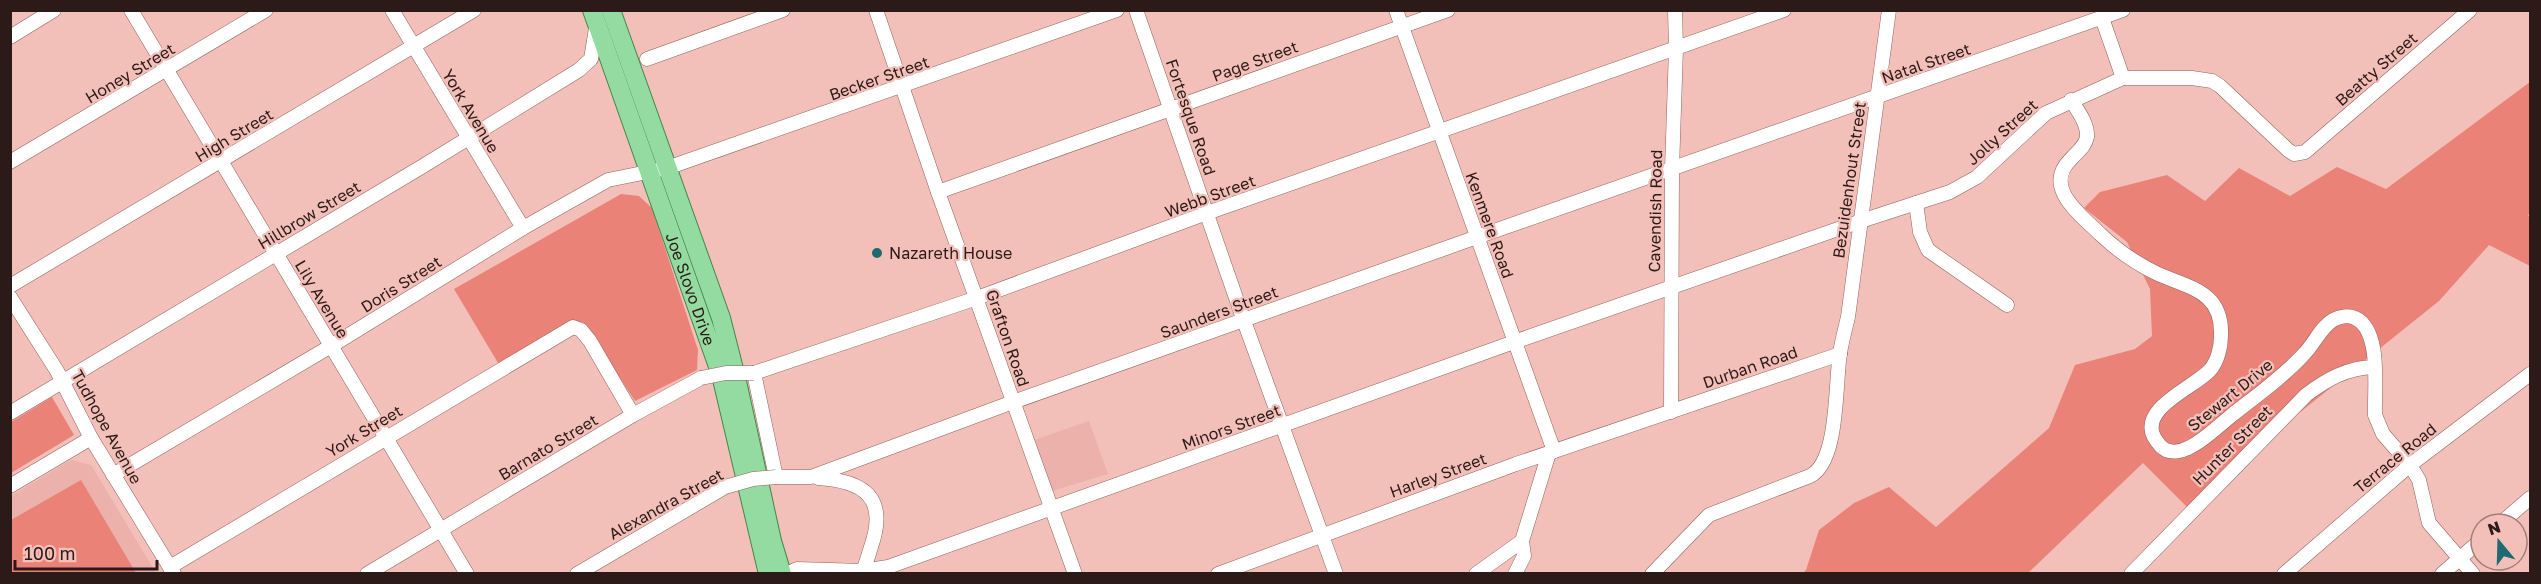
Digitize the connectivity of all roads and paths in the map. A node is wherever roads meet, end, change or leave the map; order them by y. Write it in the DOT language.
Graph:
graph roads {
  1 [pos="54,10"];
  2 [pos="131,10"];
  3 [pos="266,10"];
  4 [pos="392,10"];
  5 [pos="474,10"];
  6 [pos="612,10"];
  7 [pos="783,10"];
  8 [pos="876,10"];
  9 [pos="1118,10"];
  10 [pos="1137,10"];
  11 [pos="1396,10"];
  12 [pos="1448,10"];
  13 [pos="1675,10"];
  14 [pos="1785,10"];
  15 [pos="1889,10"];
  16 [pos="2123,10"];
  17 [pos="2470,10"];
  18 [pos="594,17"];
  19 [pos="2102,18"];
  20 [pos="1402,27"];
  21 [pos="10,37"];
  22 [pos="414,47"];
  23 [pos="1676,48"];
  24 [pos="647,59"];
  25 [pos="167,70"];
  26 [pos="2123,78"];
  27 [pos="902,87"];
  28 [pos="1877,98"];
  29 [pos="2071,100"];
  30 [pos="1171,109"];
  31 [pos="1439,134"];
  32 [pos="468,138"];
  33 [pos="2305,153"];
  34 [pos="10,162"];
  35 [pos="222,162"];
  36 [pos="658,169"];
  37 [pos="1672,169"];
  38 [pos="938,192"];
  39 [pos="1916,203"];
  40 [pos="1207,213"];
  41 [pos="1861,220"];
  42 [pos="523,228"];
  43 [pos="1477,237"];
  44 [pos="275,255"];
  45 [pos="10,286"];
  46 [pos="1671,288"];
  47 [pos="10,297"];
  48 [pos="977,298"];
  49 [pos="2007,305"];
  50 [pos="1244,321"];
  51 [pos="1514,342"];
  52 [pos="332,346"];
  53 [pos="1840,354"];
  54 [pos="2374,367"];
  55 [pos="754,374"];
  56 [pos="2530,374"];
  57 [pos="63,382"];
  58 [pos="1013,402"];
  59 [pos="1671,412"];
  60 [pos="10,414"];
  61 [pos="633,415"];
  62 [pos="1283,426"];
  63 [pos="91,438"];
  64 [pos="385,439"];
  65 [pos="1552,452"];
  66 [pos="2410,465"];
  67 [pos="113,475"];
  68 [pos="776,477"];
  69 [pos="817,478"];
  70 [pos="10,486"];
  71 [pos="2530,498"];
  72 [pos="1052,509"];
  73 [pos="2514,512"];
  74 [pos="441,529"];
  75 [pos="1323,535"];
  76 [pos="1522,541"];
  77 [pos="2469,550"];
  78 [pos="2460,558"];
  79 [pos="172,570"];
  80 [pos="789,572"];
  81 [pos="861,572"];
  82 [pos="367,573"];
  83 [pos="467,573"];
  84 [pos="578,573"];
  85 [pos="768,573"];
  86 [pos="1075,573"];
  87 [pos="1218,573"];
  88 [pos="1336,573"];
  89 [pos="1476,573"];
  90 [pos="1515,573"];
  91 [pos="1652,573"];
  92 [pos="2131,573"];
  93 [pos="2284,573"];
  94 [pos="2442,573"];
  95 [pos="2473,573"];
  1 -- 21 [label="street"];
  2 -- 25 [label="street, Lily Avenue"];
  3 -- 25 [label="street, Honey Street"];
  4 -- 22 [label="street, York Avenue"];
  5 -- 22 [label="street, High Street"];
  6 -- 36 [label="main road, Joe Slovo Drive"];
  7 -- 24 [label="street"];
  8 -- 27 [label="street, Grafton Road"];
  9 -- 27 [label="street, Becker Street"];
  10 -- 30 [label="street, Fortesque Road"];
  11 -- 20 [label="street, Kenmere Road"];
  12 -- 20 [label="street, Page Street"];
  13 -- 23 [label="street, Cavendish Road"];
  14 -- 23 [label="street, Webb Street"];
  15 -- 28 [label="street, Bezuidenhout Street"];
  16 -- 19 [label="street, Natal Street"];
  17 -- 33 [label="street, Beatty Street"];
  18 -- 32 [label="street, Hillbrow Street"];
  18 -- 36 [label="main road, Joe Slovo Drive"];
  19 -- 26 [label="street"];
  19 -- 28 [label="street, Natal Street"];
  20 -- 30 [label="street, Page Street"];
  20 -- 31 [label="street, Kenmere Road"];
  22 -- 32 [label="street, York Avenue"];
  22 -- 35 [label="street, High Street"];
  23 -- 31 [label="street, Webb Street"];
  23 -- 37 [label="street, Cavendish Road"];
  25 -- 34 [label="street, Honey Street"];
  25 -- 35 [label="street, Lily Avenue"];
  26 -- 29 [label="street, Jolly Street"];
  26 -- 33 [label="street, Jolly Street"];
  27 -- 36 [label="street, Becker Street"];
  27 -- 38 [label="street, Grafton Road"];
  28 -- 37 [label="street, Natal Street"];
  28 -- 41 [label="street, Bezuidenhout Street"];
  29 -- 39 [label="street, Jolly Street"];
  29 -- 54 [label="street, Stewart Drive"];
  30 -- 38 [label="street, Page Street"];
  30 -- 40 [label="street, Fortesque Road"];
  31 -- 40 [label="street, Webb Street"];
  31 -- 43 [label="street, Kenmere Road"];
  32 -- 42 [label="street, York Avenue"];
  32 -- 44 [label="street, Hillbrow Street"];
  35 -- 44 [label="street, Lily Avenue"];
  35 -- 45 [label="street, High Street"];
  36 -- 42 [label="street, Doris Street"];
  36 -- 80 [label="main road, Joe Slovo Drive"];
  36 -- 85 [label="main road, Joe Slovo Drive"];
  37 -- 43 [label="street, Saunders Street"];
  37 -- 46 [label="street, Cavendish Road"];
  38 -- 48 [label="street, Grafton Road"];
  39 -- 41 [label="street, Jolly Street"];
  39 -- 49 [label="street"];
  40 -- 48 [label="street, Webb Street"];
  40 -- 50 [label="street, Fortesque Road"];
  41 -- 46 [label="street, Jolly Street"];
  41 -- 53 [label="street, Bezuidenhout Street"];
  42 -- 52 [label="street, Doris Street"];
  43 -- 50 [label="street, Saunders Street"];
  43 -- 51 [label="street, Kenmere Road"];
  44 -- 52 [label="street, Lily Avenue"];
  44 -- 57 [label="street, Hillbrow Street"];
  46 -- 51 [label="street, Minors Street"];
  46 -- 59 [label="street, Cavendish Road"];
  47 -- 57 [label="street, Tudhope Avenue"];
  48 -- 55 [label="street, Webb Street"];
  48 -- 58 [label="street, Grafton Road"];
  50 -- 58 [label="street, Saunders Street"];
  50 -- 62 [label="street, Fortesque Road"];
  51 -- 62 [label="street, Minors Street"];
  51 -- 65 [label="street, Kenmere Road"];
  52 -- 64 [label="street, Lily Avenue"];
  52 -- 67 [label="street, Doris Street"];
  53 -- 59 [label="street, Durban Road"];
  53 -- 91 [label="street, Bezuidenhout Street"];
  54 -- 66 [label="street"];
  54 -- 92 [label="street, Hunter Street"];
  55 -- 61 [label="street, Barnato Street, bridge"];
  55 -- 68 [label="street"];
  56 -- 66 [label="street, Terrace Road"];
  57 -- 60 [label="street, Hillbrow Street"];
  57 -- 63 [label="street, Tudhope Avenue"];
  58 -- 69 [label="street, Saunders Street"];
  58 -- 72 [label="street, Grafton Road"];
  59 -- 65 [label="street, Harley Street"];
  61 -- 64 [label="street, York Street"];
  61 -- 74 [label="street, Barnato Street"];
  62 -- 72 [label="street, Minors Street"];
  62 -- 75 [label="street, Fortesque Road"];
  63 -- 67 [label="street, Tudhope Avenue"];
  63 -- 70 [label="street"];
  64 -- 74 [label="street, Lily Avenue"];
  64 -- 79 [label="street, York Street"];
  65 -- 75 [label="street, Harley Street"];
  65 -- 76 [label="street"];
  66 -- 78 [label="street"];
  66 -- 93 [label="street, Terrace Road"];
  67 -- 79 [label="street, Tudhope Avenue"];
  68 -- 69 [label="street, Saunders Street"];
  68 -- 84 [label="street, Alexandra Street, bridge"];
  69 -- 81 [label="street"];
  71 -- 73 [label="street"];
  72 -- 81 [label="street, Minors Street"];
  72 -- 86 [label="street, Grafton Road"];
  74 -- 82 [label="street, Barnato Street"];
  74 -- 83 [label="street, Lily Avenue"];
  75 -- 87 [label="street, Harley Street"];
  75 -- 88 [label="street, Fortesque Road"];
  76 -- 89 [label="street"];
  76 -- 90 [label="street"];
  77 -- 78 [label="street"];
  78 -- 94 [label="street"];
  78 -- 95 [label="street"];
  80 -- 81 [label="street, Minors Street"];
}
